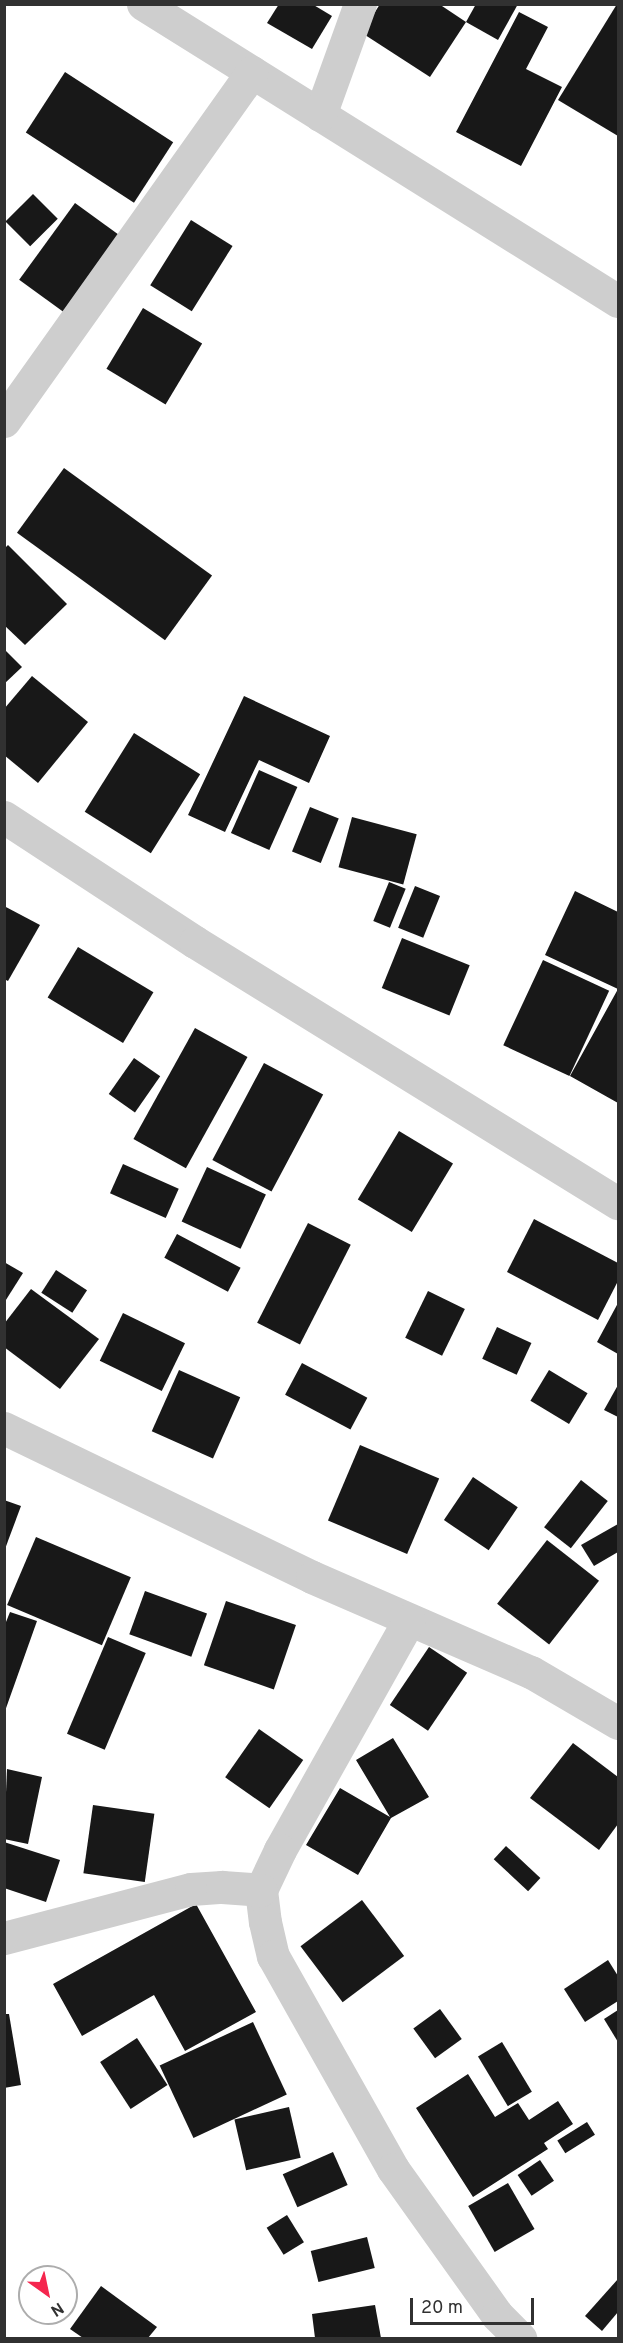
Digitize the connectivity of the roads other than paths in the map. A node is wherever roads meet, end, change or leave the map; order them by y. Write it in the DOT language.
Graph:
graph roads {
  1 [pos="142,4"];
  2 [pos="360,4"];
  3 [pos="252,72"];
  4 [pos="320,115"];
  5 [pos="618,301"];
  6 [pos="4,421"];
  7 [pos="4,817"];
  8 [pos="618,1203"];
  9 [pos="4,1428"];
  10 [pos="409,1620"];
  11 [pos="618,1724"];
  12 [pos="261,1890"];
  13 [pos="4,1938"];
  14 [pos="520,2338"];
  1 -- 3 [label="street"];
  2 -- 4 [label="street"];
  3 -- 4 [label="street"];
  3 -- 6 [label="street"];
  4 -- 5 [label="street"];
  7 -- 8 [label="street"];
  9 -- 10 [label="street"];
  10 -- 11 [label="street"];
  10 -- 12 [label="street"];
  12 -- 13 [label="street"];
  12 -- 14 [label="street"];
}
